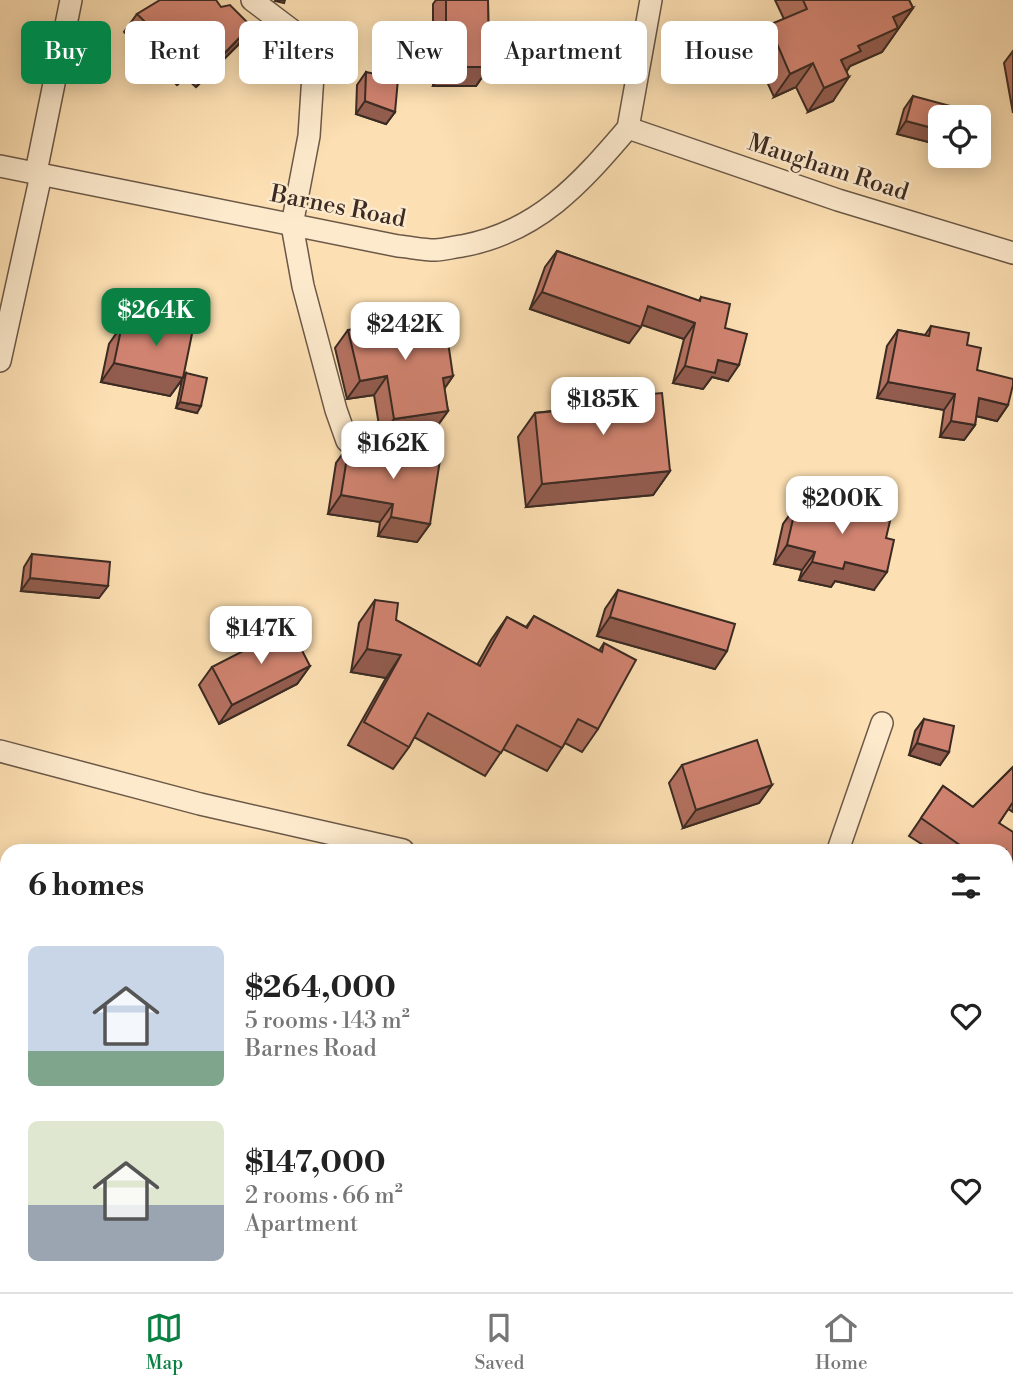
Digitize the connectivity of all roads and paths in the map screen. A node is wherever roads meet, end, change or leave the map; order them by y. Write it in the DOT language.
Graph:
graph roads {
  1 [pos="71,0"];
  2 [pos="252,0"];
  3 [pos="651,0"];
  4 [pos="628,128"];
  5 [pos="0,166"];
  6 [pos="38,173"];
  7 [pos="292,225"];
  8 [pos="1011,250"];
  9 [pos="0,361"];
  10 [pos="366,454"];
  11 [pos="882,723"];
  12 [pos="0,751"];
  13 [pos="377,844"];
  14 [pos="840,844"];
  1 -- 6 [label="street"];
  2 -- 7 [label="street"];
  3 -- 4 [label="street"];
  4 -- 7 [label="street, Barnes Road"];
  4 -- 8 [label="street, Maugham Road"];
  5 -- 6 [label="street, Barnes Road"];
  6 -- 7 [label="street, Barnes Road"];
  6 -- 9 [label="street"];
  7 -- 10 [label="street"];
  11 -- 14 [label="street"];
  12 -- 13 [label="street"];
}
